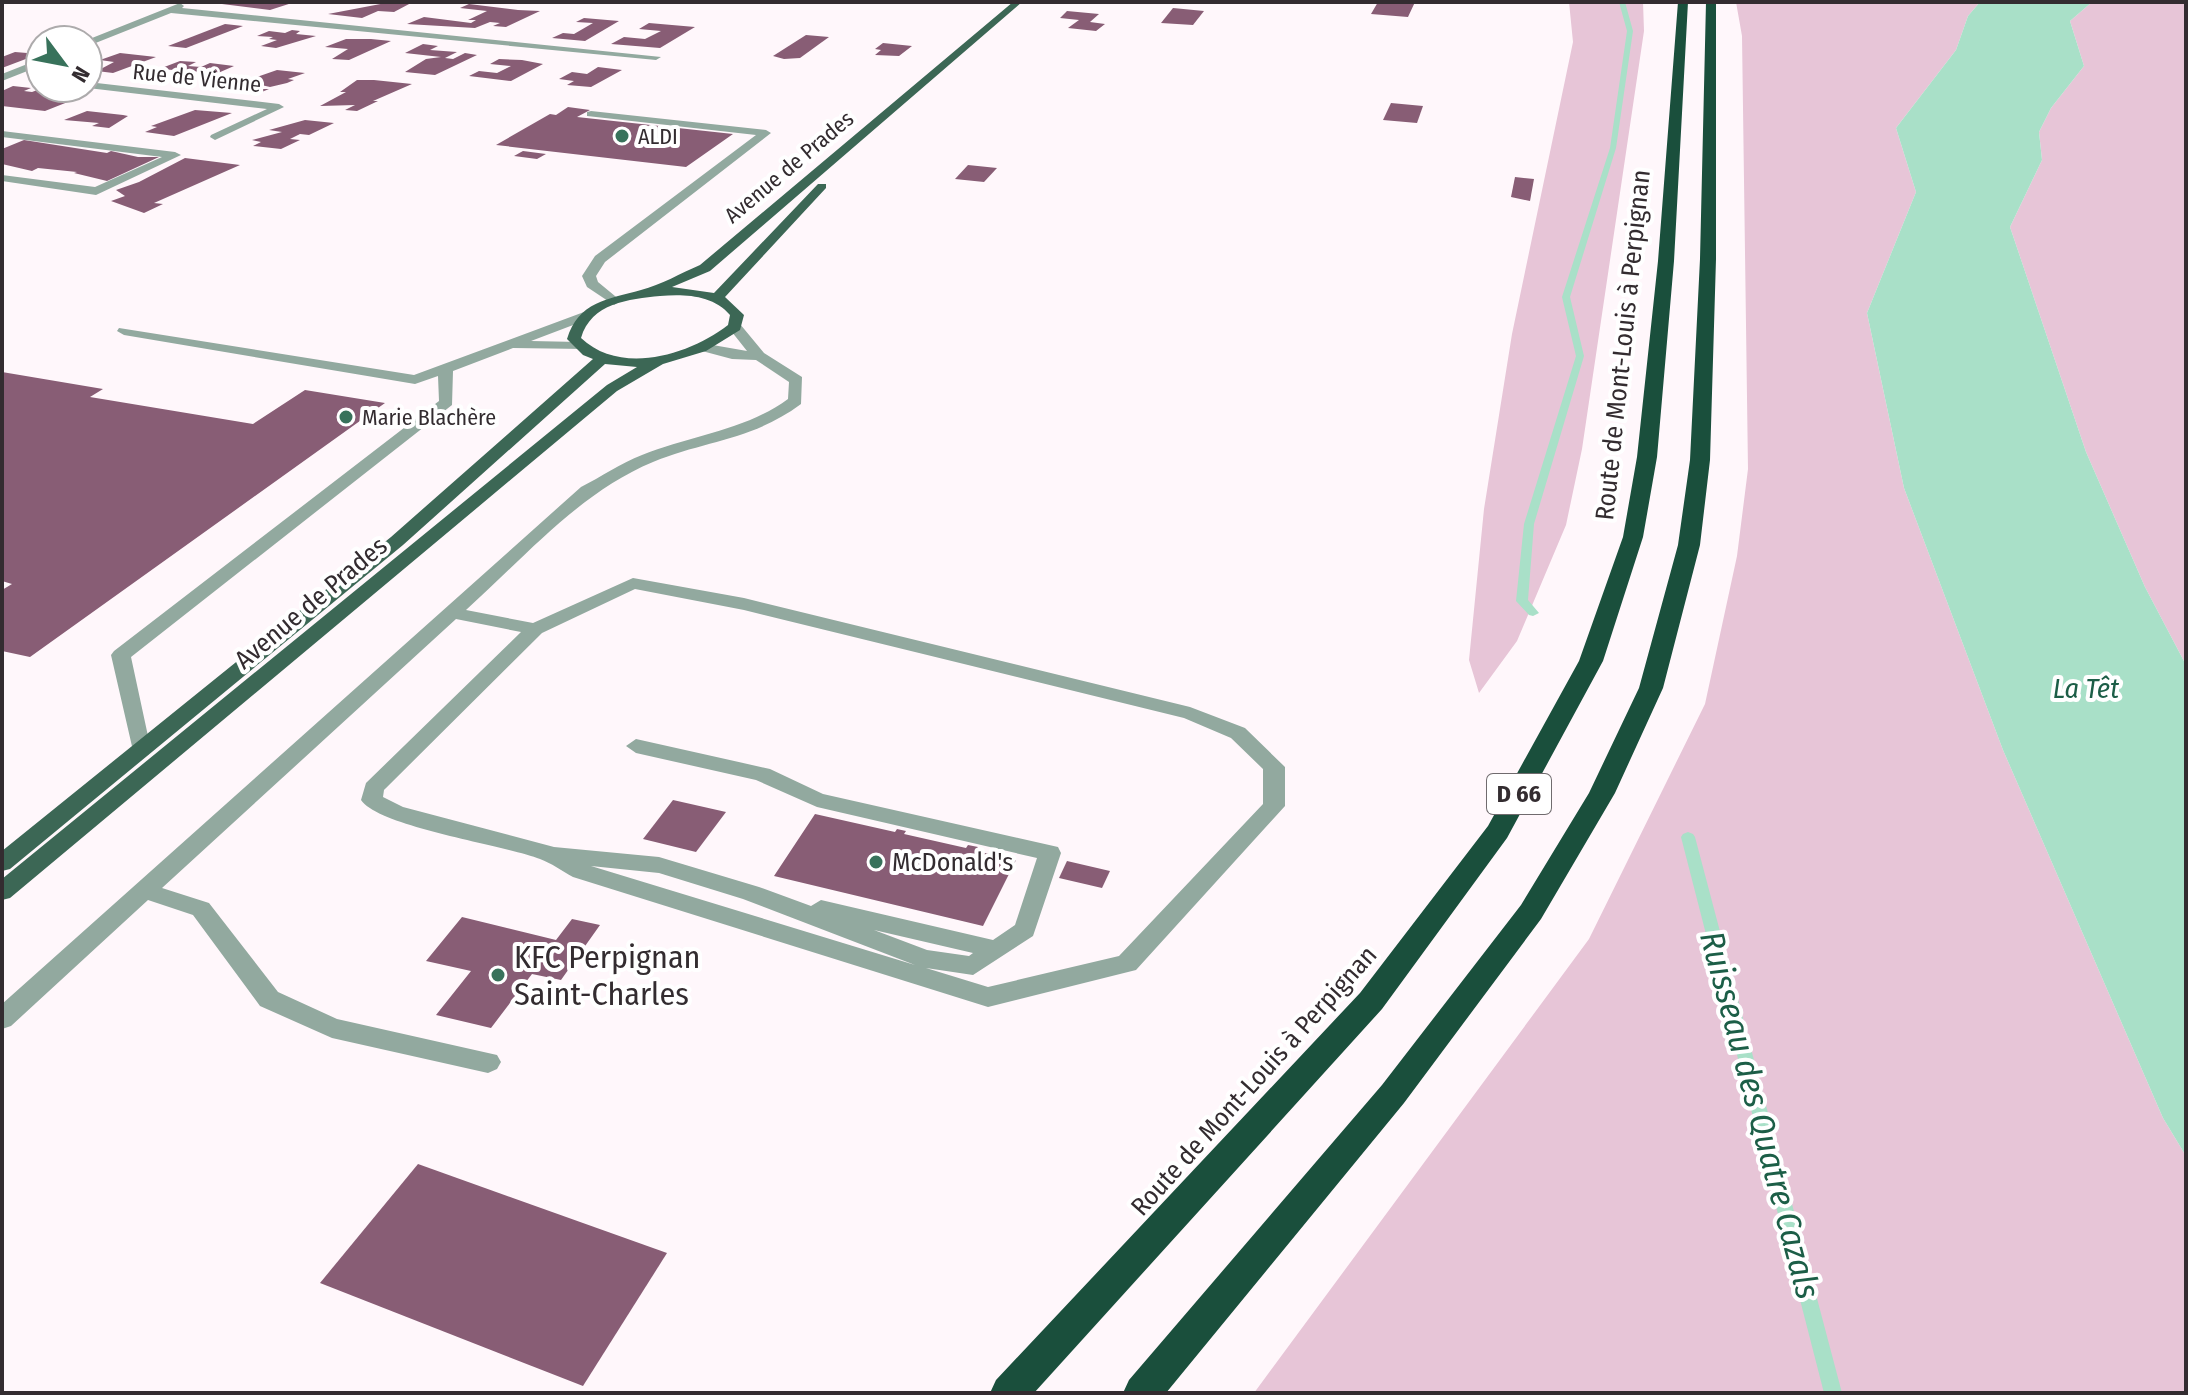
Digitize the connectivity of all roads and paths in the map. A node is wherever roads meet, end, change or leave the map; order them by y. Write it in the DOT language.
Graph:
graph roads {
  1 [pos="191,2"];
  2 [pos="1018,2"];
  3 [pos="1683,2"];
  4 [pos="1711,2"];
  5 [pos="170,10"];
  6 [pos="104,37"];
  7 [pos="656,57"];
  8 [pos="24,69"];
  9 [pos="4,77"];
  10 [pos="24,78"];
  11 [pos="104,87"];
  12 [pos="591,114"];
  13 [pos="878,124"];
  14 [pos="2,134"];
  15 [pos="215,137"];
  16 [pos="2,178"];
  17 [pos="647,293"];
  18 [pos="717,297"];
  19 [pos="614,301"];
  20 [pos="584,316"];
  21 [pos="735,327"];
  22 [pos="124,331"];
  23 [pos="506,345"];
  24 [pos="579,346"];
  25 [pos="707,348"];
  26 [pos="759,356"];
  27 [pos="603,358"];
  28 [pos="659,360"];
  29 [pos="445,368"];
  30 [pos="452,613"];
  31 [pos="535,629"];
  32 [pos="636,746"];
  33 [pos="141,750"];
  34 [pos="548,853"];
  35 [pos="2,863"];
  36 [pos="146,891"];
  37 [pos="2,892"];
  38 [pos="2,1019"];
  39 [pos="488,1062"];
  40 [pos="1009,1393"];
  41 [pos="1142,1393"];
  1 -- 5 [label="street"];
  2 -- 13 [label="main road, Avenue de Prades"];
  3 -- 40 [label="highway, Route de Mont-Louis à Perpignan / D 66"];
  4 -- 41 [label="highway, D 66"];
  5 -- 6 [label="street"];
  5 -- 7 [label="street"];
  8 -- 9 [label="street"];
  9 -- 10 [label="street"];
  11 -- 15 [label="street, Rue de Vienne"];
  12 -- 19 [label="street"];
  13 -- 17 [label="main road, Avenue de Prades"];
  13 -- 18 [label="main road, Avenue de Prades"];
  14 -- 16 [label="street"];
  17 -- 18 [label="main road"];
  17 -- 19 [label="main road"];
  18 -- 21 [label="main road"];
  19 -- 20 [label="main road"];
  20 -- 23 [label="street"];
  20 -- 24 [label="main road"];
  21 -- 25 [label="main road"];
  21 -- 26 [label="street"];
  22 -- 29 [label="street"];
  23 -- 24 [label="street"];
  23 -- 29 [label="street"];
  24 -- 27 [label="main road"];
  25 -- 26 [label="street"];
  25 -- 28 [label="main road"];
  26 -- 30 [label="street"];
  27 -- 28 [label="main road"];
  27 -- 33 [label="main road, Avenue de Prades"];
  28 -- 37 [label="main road, Avenue de Prades"];
  29 -- 33 [label="street"];
  30 -- 31 [label="street"];
  30 -- 36 [label="street"];
  31 -- 34 [label="street"];
  31 -- 34 [label="street"];
  32 -- 34 [label="street"];
  33 -- 35 [label="main road, Avenue de Prades"];
  36 -- 38 [label="street"];
  36 -- 39 [label="street"];
}
